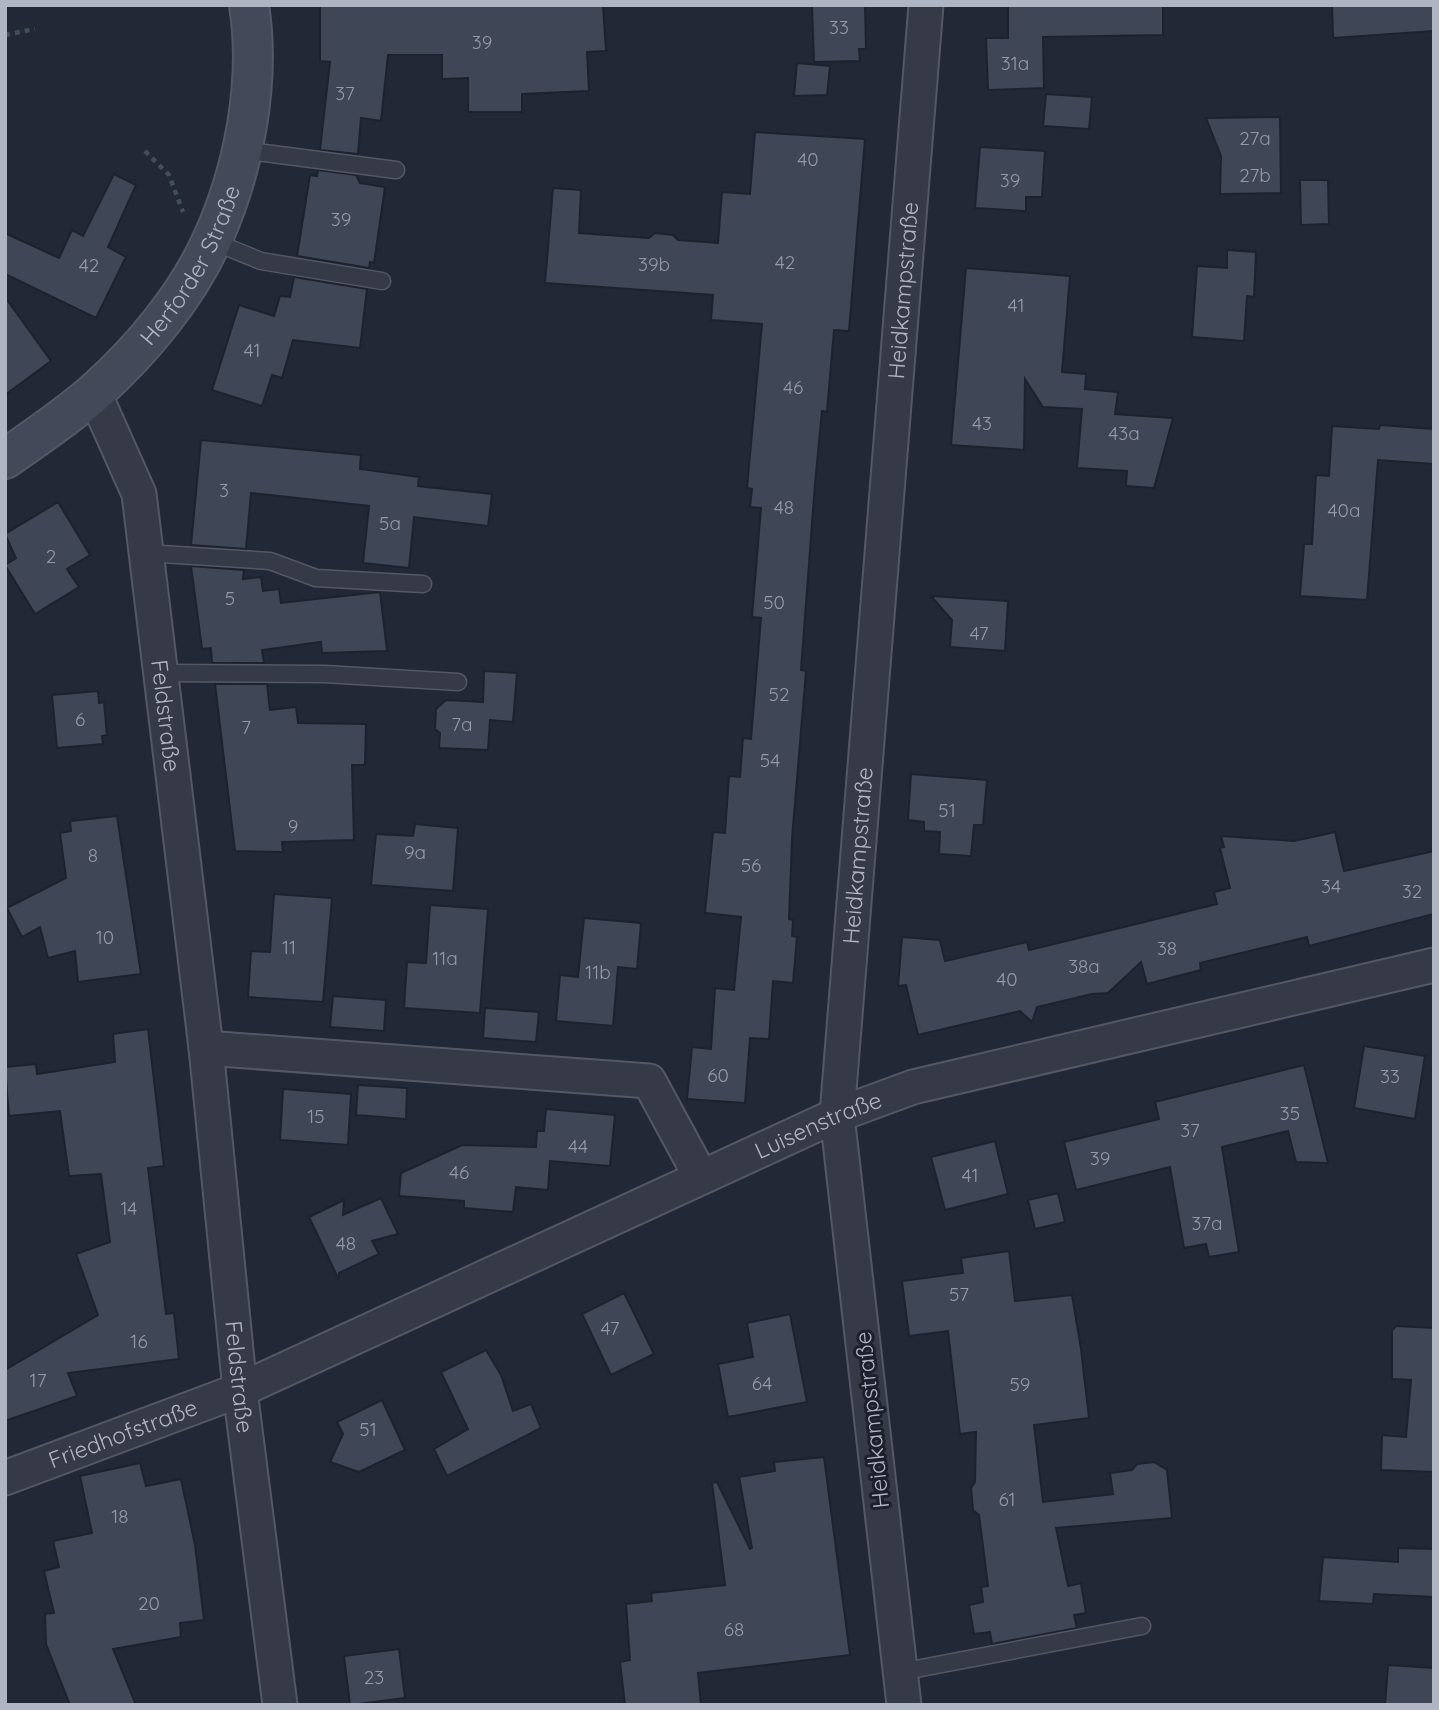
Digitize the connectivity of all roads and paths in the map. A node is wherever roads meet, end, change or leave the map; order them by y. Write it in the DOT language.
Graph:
graph roads {
  1 [pos="249,5"];
  2 [pos="926,5"];
  3 [pos="34,30"];
  4 [pos="5,35"];
  5 [pos="241,149"];
  6 [pos="145,151"];
  7 [pos="396,170"];
  8 [pos="212,241"];
  9 [pos="383,281"];
  10 [pos="94,393"];
  11 [pos="5,459"];
  12 [pos="146,553"];
  13 [pos="423,584"];
  14 [pos="161,673"];
  15 [pos="458,682"];
  16 [pos="1434,965"];
  17 [pos="206,1048"];
  18 [pos="838,1115"];
  19 [pos="701,1177"];
  20 [pos="240,1390"];
  21 [pos="5,1478"];
  22 [pos="1142,1626"];
  23 [pos="900,1672"];
  24 [pos="280,1705"];
  25 [pos="904,1705"];
  1 -- 5 [label="main road, Herforder Straße"];
  2 -- 18 [label="street, Heidkampstraße"];
  3 -- 4 [label="path"];
  5 -- 7 [label="lane"];
  5 -- 8 [label="main road, Herforder Straße"];
  6 -- 8 [label="path"];
  8 -- 9 [label="lane"];
  8 -- 10 [label="main road, Herforder Straße"];
  10 -- 11 [label="main road, Herforder Straße"];
  10 -- 12 [label="street, Feldstraße"];
  12 -- 13 [label="lane"];
  12 -- 14 [label="street, Feldstraße"];
  14 -- 15 [label="lane"];
  14 -- 17 [label="street, Feldstraße"];
  16 -- 18 [label="street, Luisenstraße"];
  17 -- 19 [label="street"];
  17 -- 20 [label="street, Feldstraße"];
  18 -- 19 [label="street, Luisenstraße"];
  18 -- 23 [label="street, Heidkampstraße"];
  19 -- 20 [label="street, Luisenstraße"];
  20 -- 21 [label="street, Friedhofstraße"];
  20 -- 24 [label="street, Feldstraße"];
  22 -- 23 [label="lane"];
  23 -- 25 [label="street, Heidkampstraße"];
}
